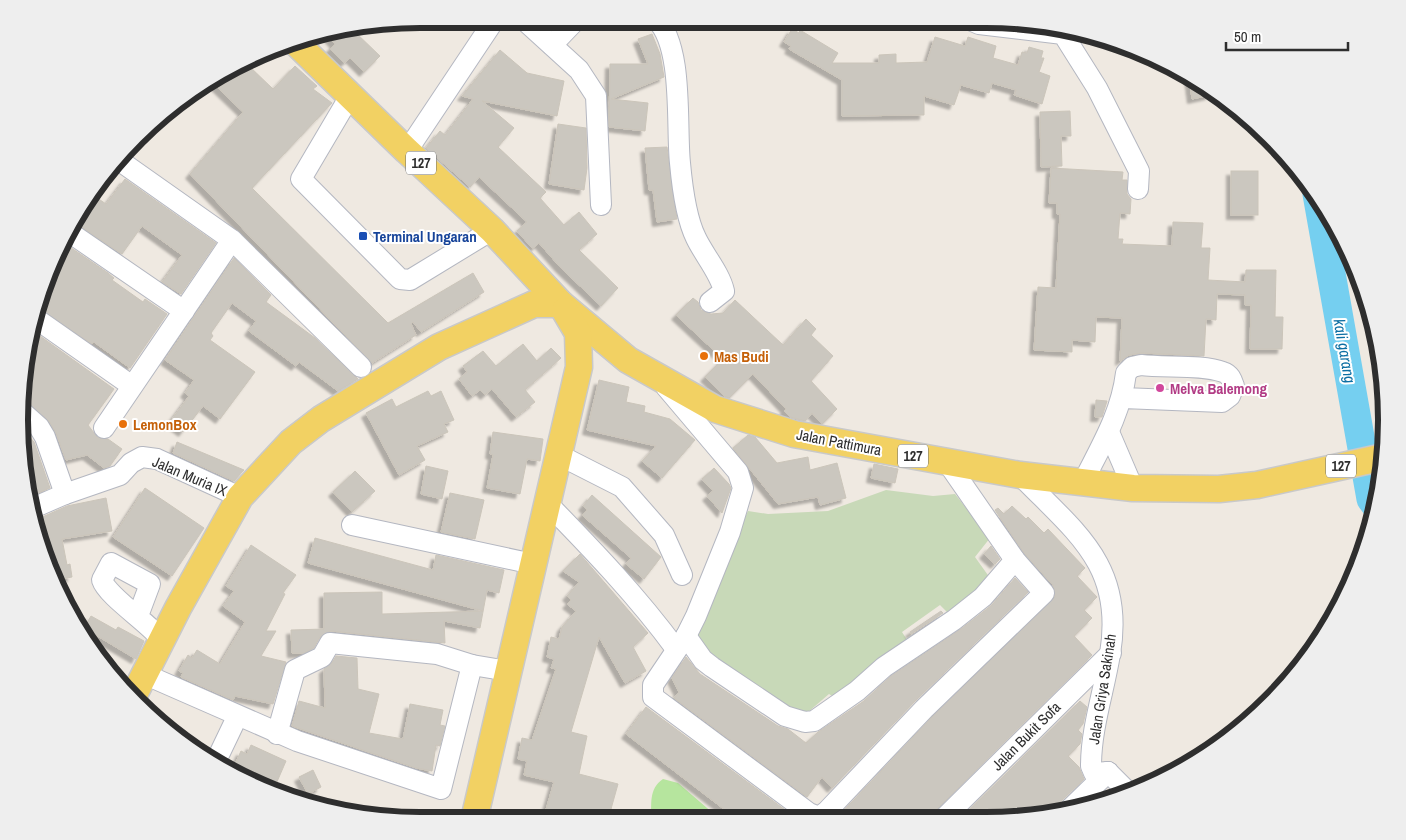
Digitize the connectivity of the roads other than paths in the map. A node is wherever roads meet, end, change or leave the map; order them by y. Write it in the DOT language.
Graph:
graph roads {
  1 [pos="489,28"];
  2 [pos="533,28"];
  3 [pos="568,28"];
  4 [pos="660,28"];
  5 [pos="1066,36"];
  6 [pos="552,45"];
  7 [pos="300,46"];
  8 [pos="350,96"];
  9 [pos="407,151"];
  10 [pos="123,163"];
  11 [pos="1138,189"];
  12 [pos="601,205"];
  13 [pos="492,230"];
  14 [pos="74,235"];
  15 [pos="232,240"];
  16 [pos="710,302"];
  17 [pos="561,304"];
  18 [pos="184,311"];
  19 [pos="40,321"];
  20 [pos="628,360"];
  21 [pos="361,367"];
  22 [pos="579,367"];
  23 [pos="656,376"];
  24 [pos="132,386"];
  25 [pos="1123,398"];
  26 [pos="28,417"];
  27 [pos="104,428"];
  28 [pos="1109,432"];
  29 [pos="559,455"];
  30 [pos="1376,459"];
  31 [pos="948,462"];
  32 [pos="1020,475"];
  33 [pos="1083,482"];
  34 [pos="1133,488"];
  35 [pos="65,494"];
  36 [pos="240,497"];
  37 [pos="546,502"];
  38 [pos="37,506"];
  39 [pos="352,524"];
  40 [pos="1015,560"];
  41 [pos="533,564"];
  42 [pos="682,575"];
  43 [pos="138,616"];
  44 [pos="162,640"];
  45 [pos="681,643"];
  46 [pos="1111,652"];
  47 [pos="472,665"];
  48 [pos="508,671"];
  49 [pos="139,684"];
  50 [pos="237,717"];
  51 [pos="277,734"];
  52 [pos="218,756"];
  53 [pos="1108,772"];
  54 [pos="1124,788"];
  55 [pos="1078,801"];
  56 [pos="476,812"];
  57 [pos="808,812"];
  58 [pos="827,812"];
  59 [pos="950,812"];
  1 -- 9 [label="street"];
  2 -- 6 [label="street"];
  3 -- 6 [label="street"];
  4 -- 16 [label="street"];
  5 -- 11 [label="street"];
  6 -- 12 [label="street"];
  7 -- 8 [label="main road, 127"];
  8 -- 9 [label="main road, 127"];
  8 -- 13 [label="street"];
  9 -- 13 [label="main road, 127"];
  10 -- 15 [label="street"];
  13 -- 17 [label="main road, 127"];
  14 -- 18 [label="street"];
  15 -- 18 [label="street"];
  15 -- 21 [label="street"];
  17 -- 20 [label="main road, Jalan Pattimura / 127"];
  17 -- 22 [label="main road"];
  17 -- 36 [label="main road"];
  18 -- 24 [label="street"];
  19 -- 24 [label="street"];
  20 -- 22 [label="main road"];
  20 -- 23 [label="main road, Jalan Pattimura / 127"];
  22 -- 29 [label="main road"];
  23 -- 31 [label="main road, Jalan Pattimura / 127"];
  23 -- 45 [label="street"];
  24 -- 27 [label="street"];
  25 -- 25 [label="street"];
  25 -- 28 [label="street"];
  26 -- 35 [label="street"];
  28 -- 33 [label="street"];
  28 -- 34 [label="street"];
  29 -- 37 [label="main road"];
  29 -- 42 [label="street"];
  30 -- 34 [label="main road, Jalan Pattimura / 127"];
  31 -- 32 [label="main road, Jalan Pattimura / 127"];
  31 -- 40 [label="street"];
  32 -- 33 [label="main road, Jalan Pattimura / 127"];
  32 -- 46 [label="street, Jalan Griya Sakinah"];
  33 -- 34 [label="main road, Jalan Pattimura / 127"];
  35 -- 36 [label="street, Jalan Muria IX"];
  35 -- 38 [label="street, Jalan Muria IX"];
  36 -- 44 [label="main road"];
  37 -- 41 [label="main road"];
  37 -- 45 [label="street"];
  39 -- 41 [label="street"];
  40 -- 45 [label="street"];
  40 -- 58 [label="street"];
  41 -- 48 [label="main road"];
  43 -- 44 [label="street"];
  44 -- 49 [label="main road"];
  45 -- 57 [label="street"];
  46 -- 53 [label="street, Jalan Griya Sakinah"];
  46 -- 59 [label="street, Jalan Bukit Sofa"];
  47 -- 48 [label="street"];
  47 -- 51 [label="street"];
  47 -- 51 [label="street"];
  48 -- 56 [label="main road"];
  49 -- 50 [label="street"];
  50 -- 51 [label="street"];
  50 -- 52 [label="street"];
  53 -- 54 [label="street"];
  53 -- 55 [label="street"];
}
